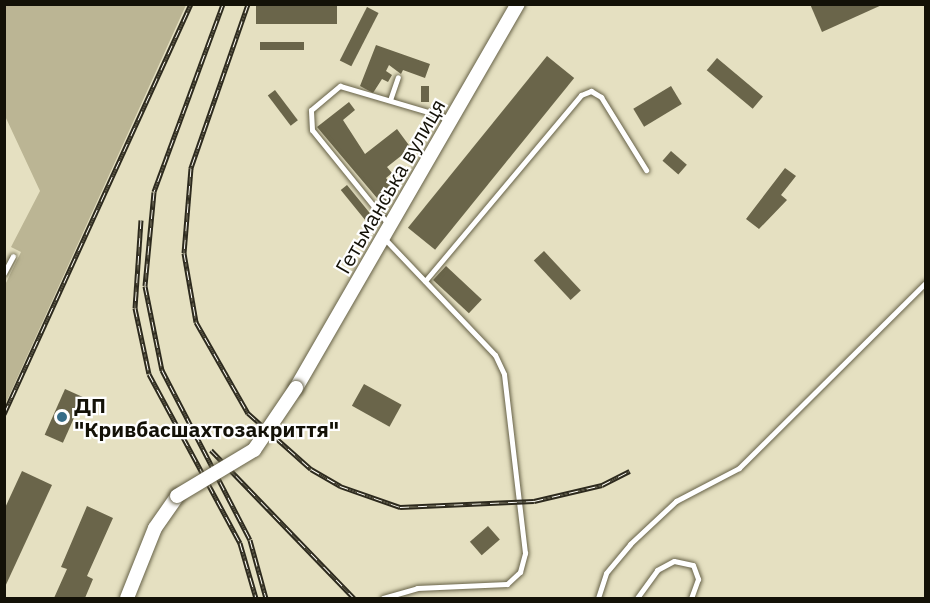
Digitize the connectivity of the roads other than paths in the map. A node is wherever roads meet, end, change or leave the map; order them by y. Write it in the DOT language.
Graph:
graph roads {
  1 [pos="518,4"];
  2 [pos="398,77"];
  3 [pos="390,100"];
  4 [pos="453,119"];
  5 [pos="646,170"];
  6 [pos="386,230"];
  7 [pos="13,256"];
  8 [pos="4,273"];
  9 [pos="425,281"];
  10 [pos="926,282"];
  11 [pos="127,598"];
  12 [pos="383,598"];
  13 [pos="598,598"];
  14 [pos="637,598"];
  15 [pos="691,598"];
  1 -- 4 [label="street, Гетьманська вулиця"];
  2 -- 3 [label="lane"];
  3 -- 4 [label="lane"];
  3 -- 6 [label="lane"];
  4 -- 6 [label="street, Гетьманська вулиця"];
  5 -- 9 [label="lane"];
  6 -- 9 [label="lane"];
  6 -- 11 [label="street, Гетьманська вулиця, bridge"];
  7 -- 8 [label="lane"];
  9 -- 12 [label="lane"];
  10 -- 13 [label="lane"];
  14 -- 15 [label="lane"];
}
